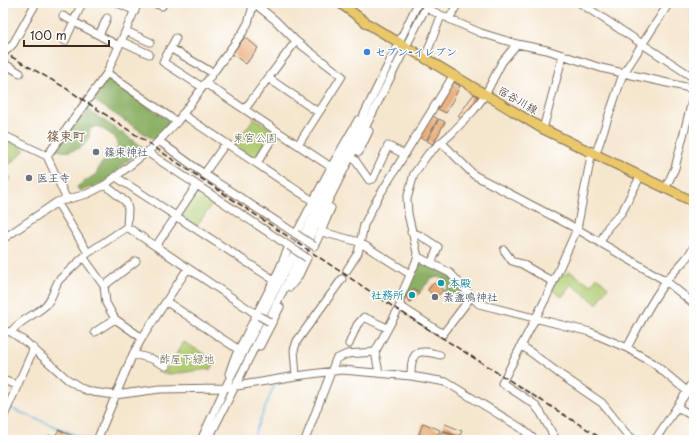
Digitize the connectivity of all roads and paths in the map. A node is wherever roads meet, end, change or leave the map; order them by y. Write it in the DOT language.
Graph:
graph roads {
  1 [pos="36,3"];
  2 [pos="82,3"];
  3 [pos="118,3"];
  4 [pos="138,3"];
  5 [pos="153,3"];
  6 [pos="254,3"];
  7 [pos="340,3"];
  8 [pos="418,3"];
  9 [pos="458,3"];
  10 [pos="580,3"];
  11 [pos="669,3"];
  12 [pos="162,6"];
  13 [pos="427,6"];
  14 [pos="135,11"];
  15 [pos="63,16"];
  16 [pos="441,16"];
  17 [pos="106,18"];
  18 [pos="449,19"];
  19 [pos="74,22"];
  20 [pos="126,31"];
  21 [pos="99,35"];
  22 [pos="176,38"];
  23 [pos="65,41"];
  24 [pos="296,41"];
  25 [pos="150,42"];
  26 [pos="120,44"];
  27 [pos="517,44"];
  28 [pos="642,44"];
  29 [pos="403,45"];
  30 [pos="3,48"];
  31 [pos="170,48"];
  32 [pos="149,54"];
  33 [pos="563,55"];
  34 [pos="425,58"];
  35 [pos="3,63"];
  36 [pos="20,73"];
  37 [pos="213,73"];
  38 [pos="107,74"];
  39 [pos="623,74"];
  40 [pos="693,75"];
  41 [pos="453,76"];
  42 [pos="268,78"];
  43 [pos="204,85"];
  44 [pos="694,89"];
  45 [pos="694,94"];
  46 [pos="485,95"];
  47 [pos="245,109"];
  48 [pos="366,110"];
  49 [pos="318,112"];
  50 [pos="182,114"];
  51 [pos="373,115"];
  52 [pos="177,122"];
  53 [pos="544,128"];
  54 [pos="277,131"];
  55 [pos="3,135"];
  56 [pos="159,141"];
  57 [pos="441,142"];
  58 [pos="226,143"];
  59 [pos="298,145"];
  60 [pos="147,152"];
  61 [pos="594,152"];
  62 [pos="404,154"];
  63 [pos="47,156"];
  64 [pos="355,160"];
  65 [pos="257,163"];
  66 [pos="331,167"];
  67 [pos="204,174"];
  68 [pos="641,175"];
  69 [pos="116,177"];
  70 [pos="105,185"];
  71 [pos="197,185"];
  72 [pos="666,188"];
  73 [pos="67,200"];
  74 [pos="313,201"];
  75 [pos="57,202"];
  76 [pos="694,202"];
  77 [pos="176,216"];
  78 [pos="127,227"];
  79 [pos="577,229"];
  80 [pos="322,232"];
  81 [pos="411,232"];
  82 [pos="296,234"];
  83 [pos="3,239"];
  84 [pos="359,242"];
  85 [pos="600,242"];
  86 [pos="156,246"];
  87 [pos="289,246"];
  88 [pos="694,246"];
  89 [pos="504,250"];
  90 [pos="86,256"];
  91 [pos="418,258"];
  92 [pos="136,261"];
  93 [pos="431,264"];
  94 [pos="188,268"];
  95 [pos="347,270"];
  96 [pos="410,274"];
  97 [pos="342,279"];
  98 [pos="274,280"];
  99 [pos="666,281"];
  100 [pos="553,282"];
  101 [pos="104,286"];
  102 [pos="470,297"];
  103 [pos="166,302"];
  104 [pos="694,304"];
  105 [pos="400,306"];
  106 [pos="258,315"];
  107 [pos="535,318"];
  108 [pos="115,319"];
  109 [pos="271,323"];
  110 [pos="387,328"];
  111 [pos="3,331"];
  112 [pos="11,332"];
  113 [pos="95,332"];
  114 [pos="142,338"];
  115 [pos="349,344"];
  116 [pos="521,345"];
  117 [pos="34,348"];
  118 [pos="627,348"];
  119 [pos="238,350"];
  120 [pos="375,352"];
  121 [pos="133,354"];
  122 [pos="440,355"];
  123 [pos="166,366"];
  124 [pos="332,371"];
  125 [pos="379,373"];
  126 [pos="296,376"];
  127 [pos="411,376"];
  128 [pos="3,380"];
  129 [pos="229,380"];
  130 [pos="694,382"];
  131 [pos="235,384"];
  132 [pos="16,385"];
  133 [pos="225,388"];
  134 [pos="688,392"];
  135 [pos="115,395"];
  136 [pos="677,407"];
  137 [pos="694,417"];
  138 [pos="3,418"];
  139 [pos="521,428"];
  140 [pos="694,435"];
  141 [pos="97,440"];
  142 [pos="201,440"];
  143 [pos="208,440"];
  144 [pos="304,440"];
  145 [pos="535,440"];
  146 [pos="542,440"];
  147 [pos="556,440"];
  148 [pos="634,440"];
  149 [pos="655,440"];
  150 [pos="690,440"];
  1 -- 30 [label="street"];
  2 -- 19 [label="street"];
  3 -- 14 [label="street"];
  4 -- 14 [label="street"];
  5 -- 12 [label="street"];
  6 -- 24 [label="street"];
  6 -- 37 [label="street"];
  7 -- 29 [label="main road, 宿谷川線"];
  8 -- 29 [label="street"];
  9 -- 18 [label="street"];
  10 -- 28 [label="street"];
  11 -- 28 [label="street"];
  13 -- 16 [label="street"];
  13 -- 29 [label="street"];
  14 -- 20 [label="street"];
  15 -- 19 [label="street"];
  16 -- 18 [label="street"];
  16 -- 34 [label="street"];
  17 -- 21 [label="street"];
  18 -- 27 [label="street"];
  19 -- 21 [label="street"];
  19 -- 23 [label="street"];
  20 -- 25 [label="street"];
  20 -- 26 [label="street"];
  21 -- 26 [label="street"];
  22 -- 31 [label="street"];
  24 -- 42 [label="street"];
  24 -- 49 [label="street"];
  26 -- 32 [label="street"];
  26 -- 38 [label="street"];
  27 -- 33 [label="street"];
  27 -- 46 [label="street"];
  28 -- 39 [label="street"];
  28 -- 40 [label="street"];
  29 -- 34 [label="main road, 宿谷川線"];
  29 -- 48 [label="street"];
  29 -- 51 [label="street"];
  31 -- 37 [label="street"];
  31 -- 43 [label="street"];
  33 -- 39 [label="street"];
  33 -- 53 [label="street"];
  34 -- 41 [label="main road, 宿谷川線"];
  35 -- 36 [label="street"];
  37 -- 43 [label="street"];
  38 -- 52 [label="street"];
  38 -- 63 [label="street"];
  39 -- 44 [label="street"];
  39 -- 61 [label="street"];
  41 -- 46 [label="main road, 宿谷川線"];
  41 -- 62 [label="street"];
  42 -- 47 [label="street"];
  42 -- 49 [label="street"];
  43 -- 47 [label="street"];
  43 -- 50 [label="street"];
  45 -- 72 [label="street"];
  46 -- 53 [label="main road, 宿谷川線"];
  46 -- 57 [label="street"];
  47 -- 54 [label="street"];
  48 -- 66 [label="street"];
  48 -- 129 [label="street"];
  49 -- 59 [label="street"];
  50 -- 52 [label="street"];
  50 -- 58 [label="street"];
  51 -- 64 [label="street"];
  51 -- 131 [label="street"];
  52 -- 56 [label="street"];
  53 -- 61 [label="main road, 宿谷川線"];
  54 -- 59 [label="street"];
  54 -- 65 [label="street"];
  55 -- 63 [label="street"];
  56 -- 60 [label="street"];
  56 -- 67 [label="street"];
  57 -- 79 [label="street"];
  57 -- 81 [label="street"];
  58 -- 65 [label="street"];
  58 -- 67 [label="street"];
  59 -- 66 [label="street"];
  60 -- 69 [label="street"];
  60 -- 71 [label="street"];
  61 -- 68 [label="main road, 宿谷川線"];
  61 -- 79 [label="street"];
  62 -- 64 [label="street"];
  62 -- 84 [label="street"];
  63 -- 73 [label="street"];
  64 -- 80 [label="street"];
  65 -- 74 [label="street"];
  66 -- 74 [label="street"];
  67 -- 82 [label="street"];
  68 -- 72 [label="main road, 宿谷川線"];
  68 -- 85 [label="street"];
  69 -- 70 [label="street"];
  69 -- 77 [label="street"];
  70 -- 73 [label="street"];
  70 -- 78 [label="street"];
  71 -- 77 [label="street"];
  71 -- 87 [label="street"];
  72 -- 76 [label="main road, 宿谷川線"];
  73 -- 75 [label="street"];
  74 -- 82 [label="street"];
  75 -- 83 [label="street"];
  75 -- 90 [label="street"];
  77 -- 86 [label="street"];
  77 -- 98 [label="street"];
  78 -- 86 [label="street"];
  78 -- 90 [label="street"];
  79 -- 85 [label="street"];
  79 -- 100 [label="street"];
  80 -- 82 [label="street, bridge"];
  80 -- 84 [label="street"];
  81 -- 91 [label="street"];
  81 -- 93 [label="street"];
  84 -- 95 [label="street"];
  84 -- 96 [label="street"];
  85 -- 99 [label="street"];
  86 -- 94 [label="street"];
  87 -- 98 [label="street"];
  87 -- 109 [label="street, bridge"];
  88 -- 99 [label="street"];
  89 -- 100 [label="street"];
  90 -- 101 [label="street"];
  90 -- 112 [label="street"];
  91 -- 93 [label="street"];
  91 -- 96 [label="street"];
  92 -- 101 [label="street"];
  93 -- 102 [label="street"];
  94 -- 103 [label="street"];
  94 -- 106 [label="street"];
  96 -- 105 [label="street"];
  97 -- 126 [label="street"];
  98 -- 106 [label="street"];
  99 -- 104 [label="street"];
  99 -- 118 [label="street"];
  100 -- 107 [label="street"];
  101 -- 108 [label="street"];
  102 -- 105 [label="street"];
  102 -- 107 [label="street"];
  103 -- 114 [label="street"];
  103 -- 119 [label="street"];
  105 -- 110 [label="street"];
  106 -- 109 [label="street, bridge"];
  106 -- 119 [label="street"];
  107 -- 116 [label="street"];
  107 -- 118 [label="street"];
  108 -- 113 [label="street"];
  108 -- 114 [label="street"];
  109 -- 131 [label="street"];
  110 -- 115 [label="street"];
  110 -- 120 [label="street"];
  111 -- 112 [label="street"];
  112 -- 117 [label="street"];
  114 -- 121 [label="street"];
  116 -- 147 [label="street"];
  116 -- 148 [label="street"];
  117 -- 132 [label="street"];
  117 -- 135 [label="street"];
  118 -- 134 [label="street"];
  119 -- 129 [label="street"];
  120 -- 124 [label="street"];
  120 -- 125 [label="street"];
  121 -- 123 [label="street"];
  121 -- 135 [label="street"];
  122 -- 127 [label="street"];
  124 -- 125 [label="street"];
  124 -- 126 [label="street"];
  124 -- 144 [label="street"];
  125 -- 127 [label="street"];
  126 -- 131 [label="street"];
  127 -- 139 [label="street"];
  128 -- 132 [label="street"];
  129 -- 133 [label="street"];
  130 -- 134 [label="street"];
  131 -- 133 [label="street"];
  131 -- 143 [label="street"];
  132 -- 138 [label="street"];
  133 -- 135 [label="street"];
  133 -- 142 [label="street"];
  134 -- 136 [label="street"];
  135 -- 141 [label="street"];
  136 -- 137 [label="street"];
  136 -- 149 [label="street"];
  139 -- 145 [label="street"];
  139 -- 146 [label="street"];
  140 -- 150 [label="street"];
}
